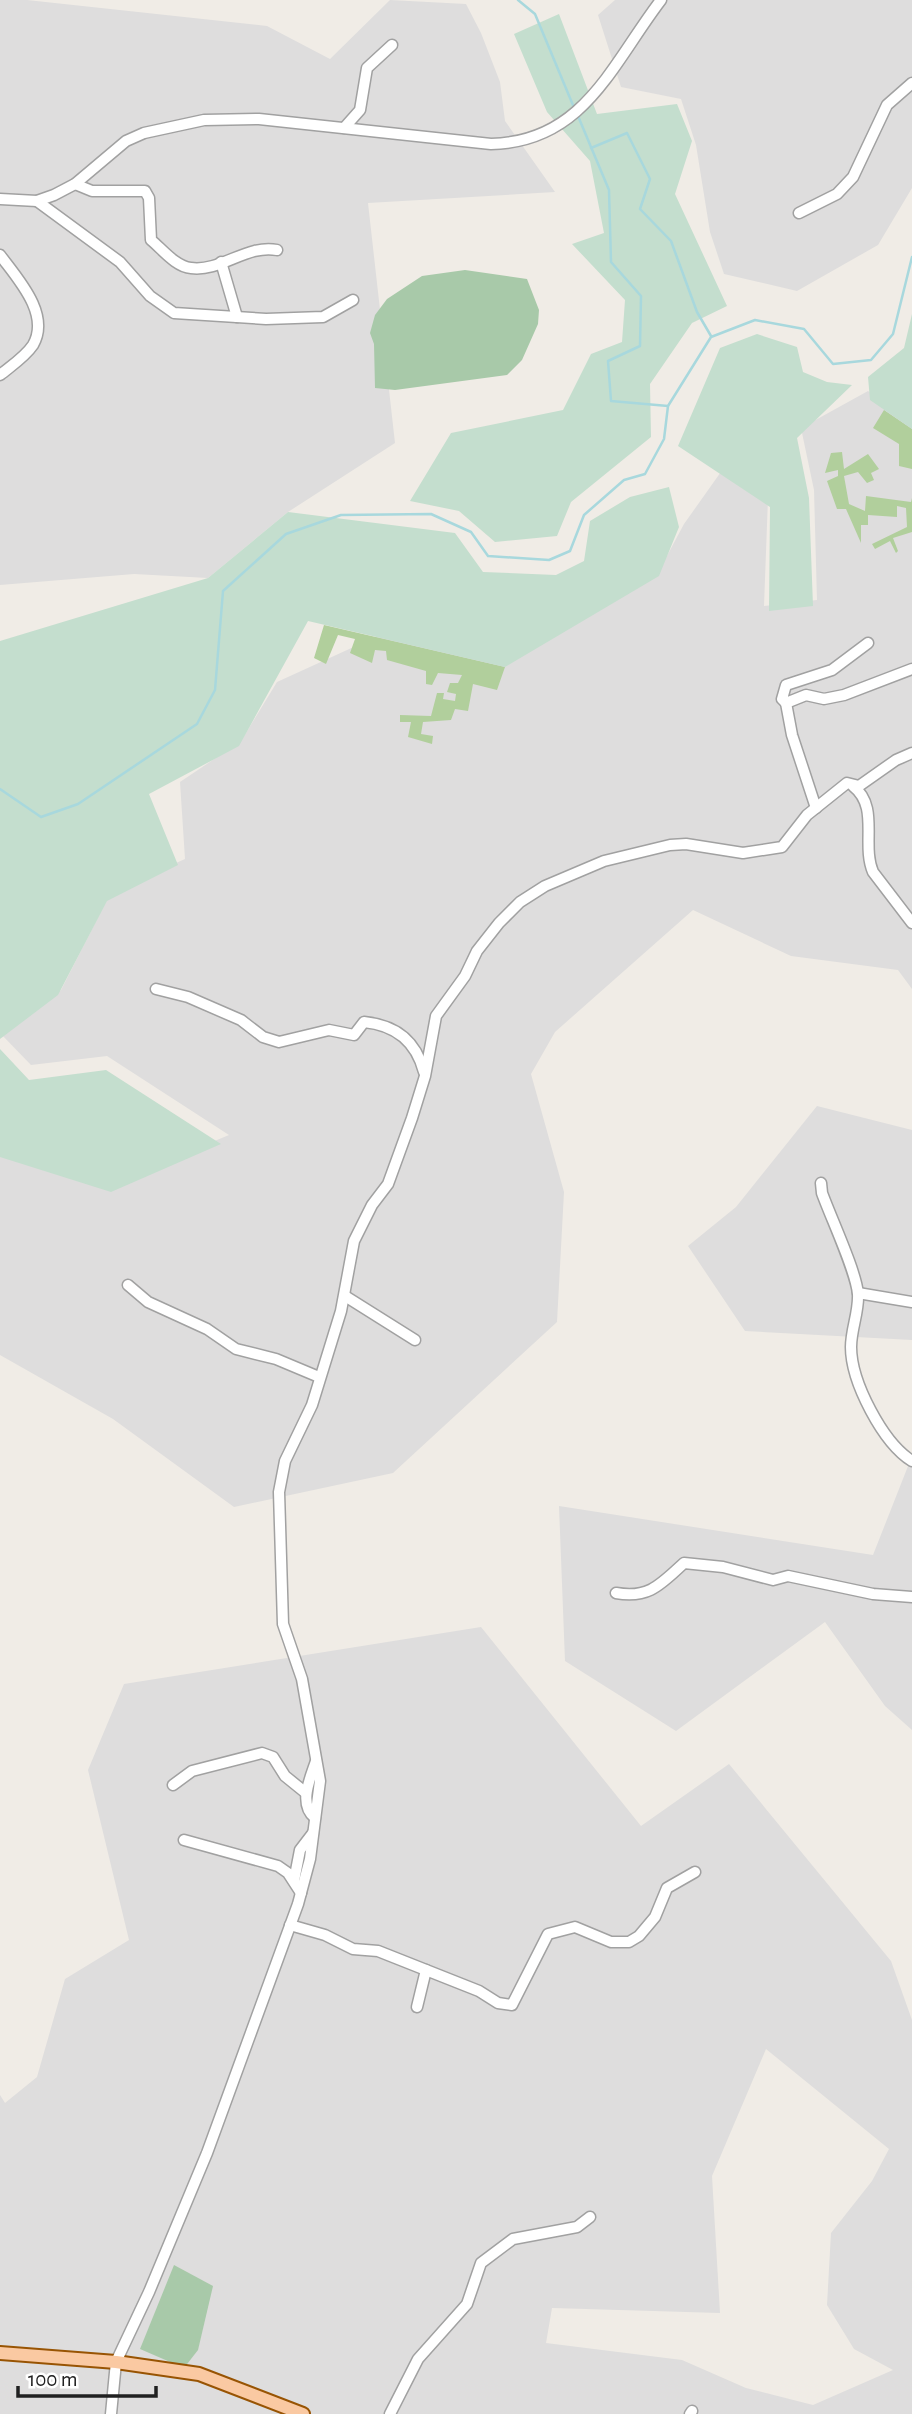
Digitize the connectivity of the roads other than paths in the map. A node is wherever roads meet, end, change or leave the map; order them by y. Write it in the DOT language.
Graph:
graph roads {
  1 [pos="662,0"];
  2 [pos="392,45"];
  3 [pos="912,83"];
  4 [pos="344,128"];
  5 [pos="75,184"];
  6 [pos="0,199"];
  7 [pos="37,201"];
  8 [pos="799,213"];
  9 [pos="277,250"];
  10 [pos="0,255"];
  11 [pos="221,262"];
  12 [pos="353,300"];
  13 [pos="237,317"];
  14 [pos="0,375"];
  15 [pos="868,643"];
  16 [pos="912,669"];
  17 [pos="786,703"];
  18 [pos="912,753"];
  19 [pos="846,783"];
  20 [pos="816,808"];
  21 [pos="912,923"];
  22 [pos="156,989"];
  23 [pos="425,1076"];
  24 [pos="821,1183"];
  25 [pos="128,1284"];
  26 [pos="858,1293"];
  27 [pos="345,1296"];
  28 [pos="912,1302"];
  29 [pos="415,1340"];
  30 [pos="319,1377"];
  31 [pos="912,1461"];
  32 [pos="616,1593"];
  33 [pos="912,1597"];
  34 [pos="317,1758"];
  35 [pos="173,1785"];
  36 [pos="306,1793"];
  37 [pos="315,1818"];
  38 [pos="313,1833"];
  39 [pos="184,1840"];
  40 [pos="695,1872"];
  41 [pos="294,1881"];
  42 [pos="301,1893"];
  43 [pos="290,1925"];
  44 [pos="426,1970"];
  45 [pos="417,2007"];
  46 [pos="590,2217"];
  47 [pos="0,2353"];
  48 [pos="116,2362"];
  49 [pos="111,2414"];
  50 [pos="303,2414"];
  51 [pos="390,2414"];
  1 -- 4 [label="street"];
  2 -- 4 [label="street"];
  3 -- 8 [label="street"];
  4 -- 5 [label="street"];
  5 -- 7 [label="street"];
  5 -- 11 [label="street"];
  6 -- 7 [label="street"];
  7 -- 13 [label="street"];
  9 -- 11 [label="street"];
  10 -- 14 [label="street"];
  11 -- 13 [label="street"];
  12 -- 13 [label="street"];
  15 -- 17 [label="street"];
  16 -- 17 [label="street"];
  17 -- 20 [label="street"];
  18 -- 19 [label="street"];
  19 -- 20 [label="street"];
  19 -- 21 [label="street"];
  20 -- 23 [label="street"];
  22 -- 23 [label="street"];
  23 -- 27 [label="street"];
  24 -- 26 [label="street"];
  25 -- 30 [label="street"];
  26 -- 28 [label="street"];
  26 -- 31 [label="street"];
  27 -- 29 [label="street"];
  27 -- 30 [label="street"];
  30 -- 34 [label="street"];
  32 -- 33 [label="street"];
  34 -- 36 [label="street"];
  34 -- 37 [label="street"];
  35 -- 36 [label="street"];
  36 -- 37 [label="street"];
  37 -- 38 [label="street"];
  38 -- 41 [label="street"];
  38 -- 42 [label="street"];
  39 -- 41 [label="street"];
  40 -- 44 [label="street"];
  41 -- 42 [label="street"];
  42 -- 43 [label="street"];
  43 -- 44 [label="street"];
  43 -- 48 [label="street"];
  44 -- 45 [label="street"];
  46 -- 51 [label="street"];
  47 -- 48 [label="main road"];
  48 -- 49 [label="street"];
  48 -- 50 [label="main road"];
}
